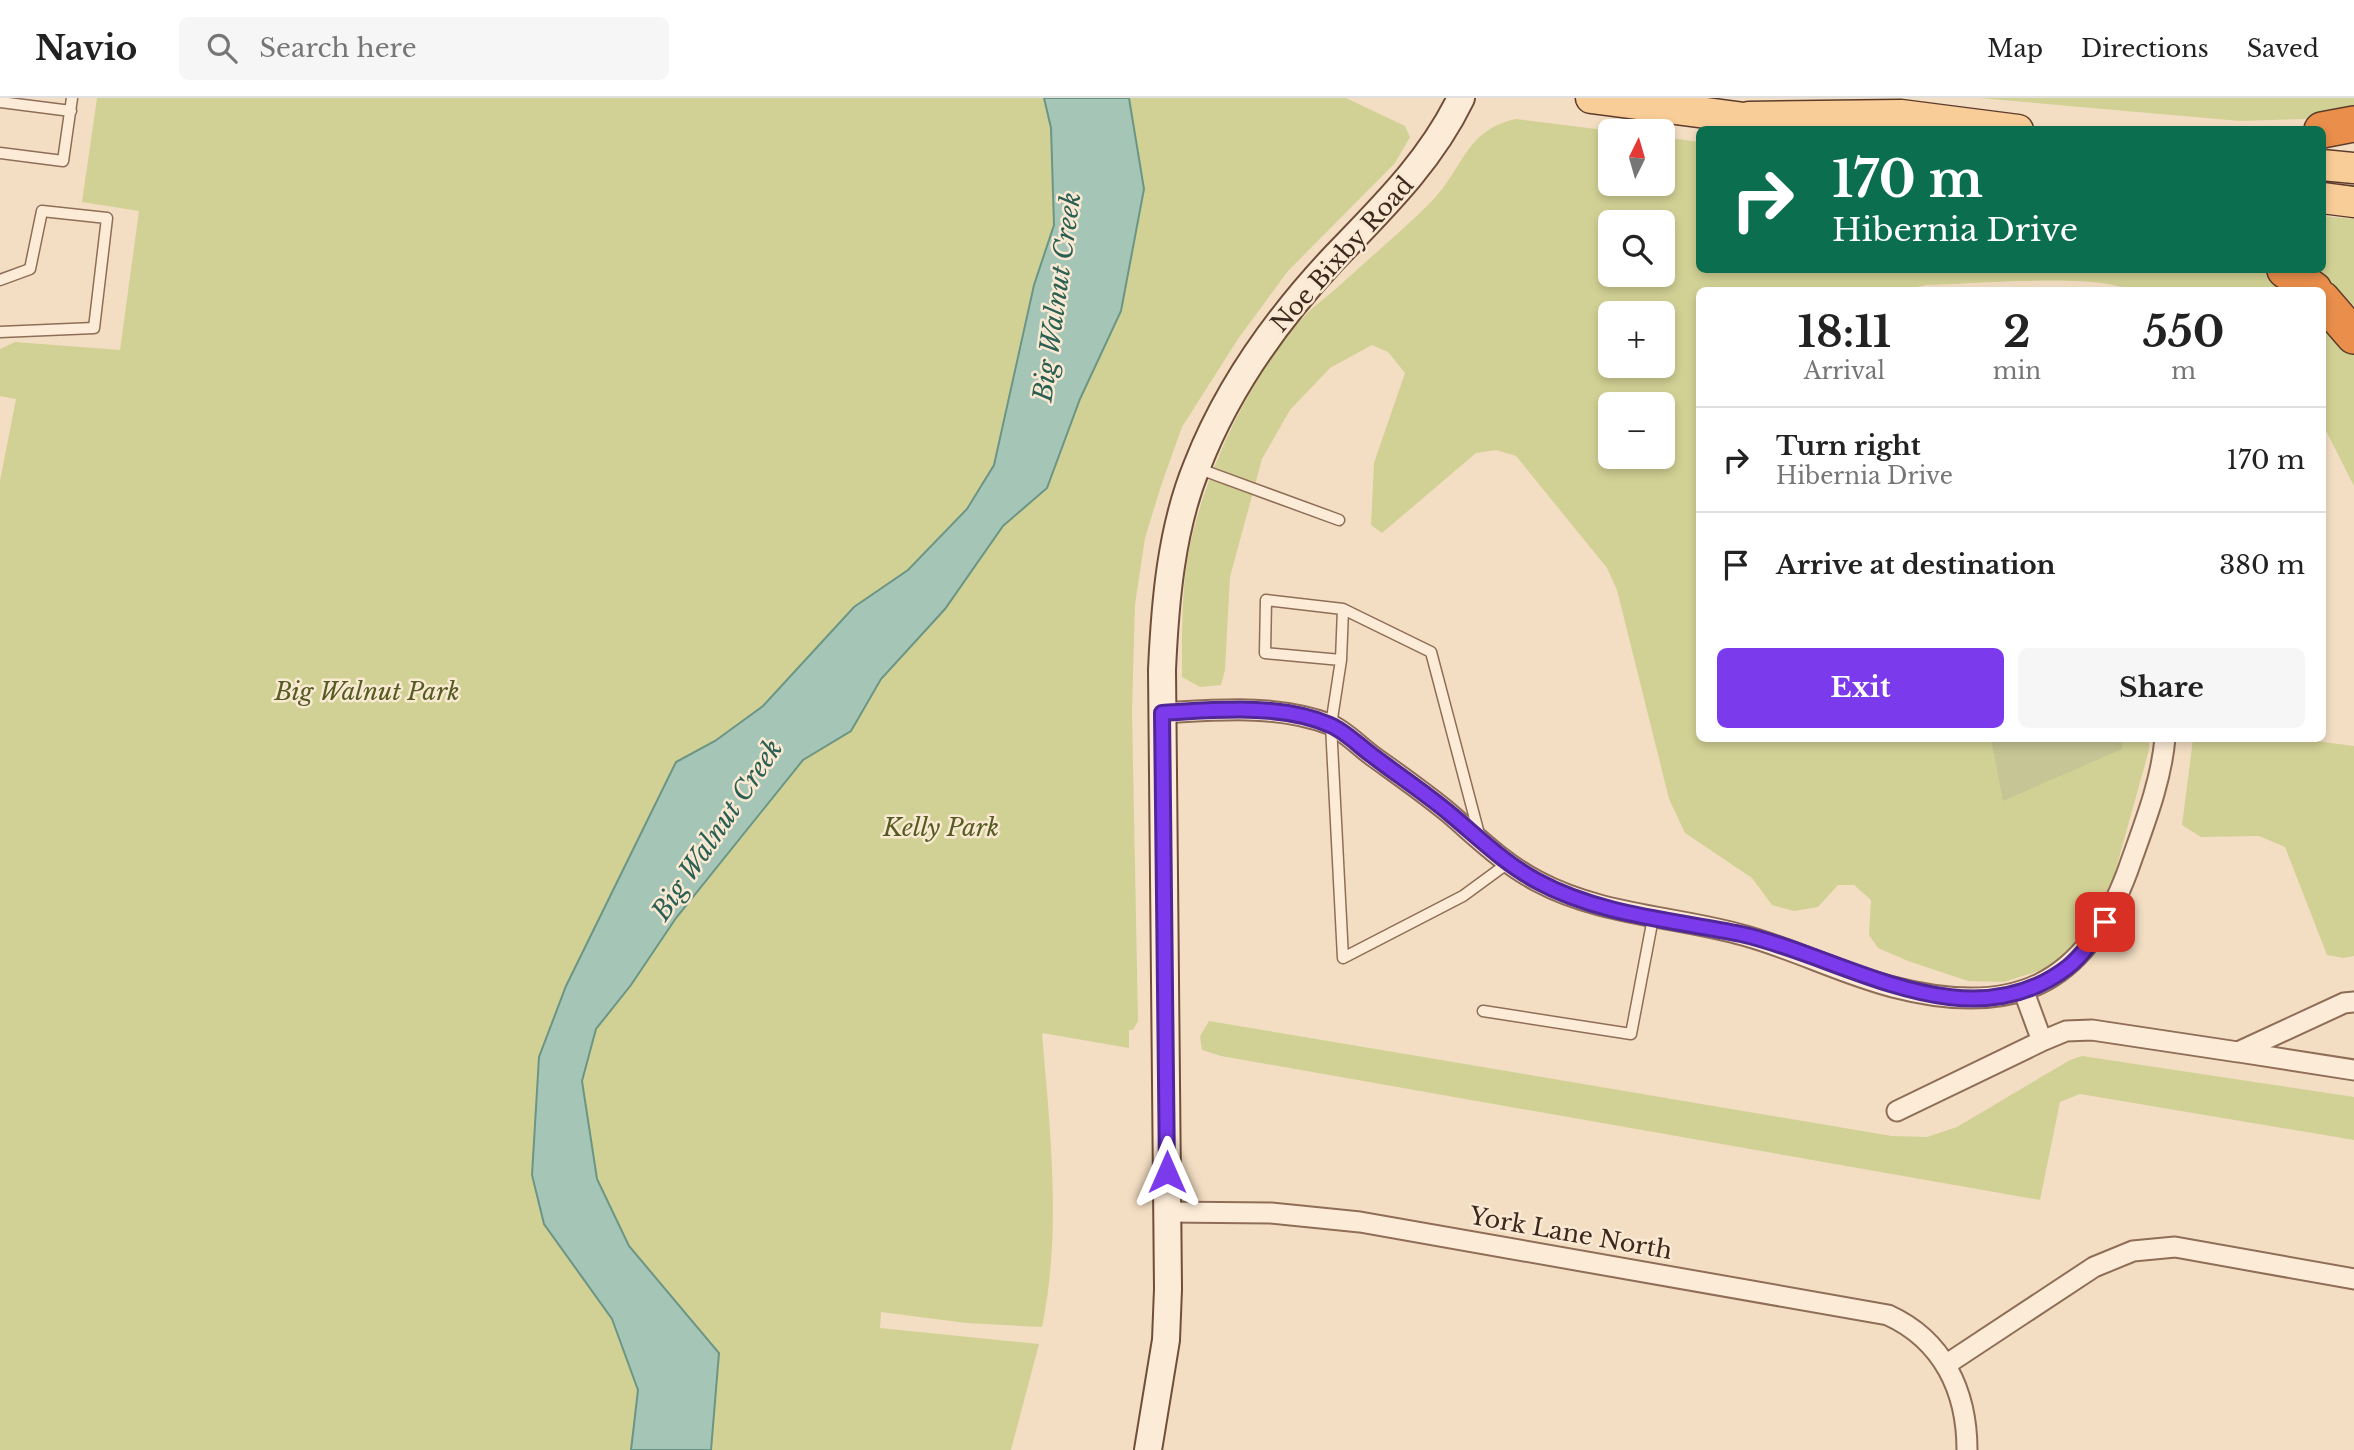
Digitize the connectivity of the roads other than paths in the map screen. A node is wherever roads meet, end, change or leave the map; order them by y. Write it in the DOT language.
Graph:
graph roads {
  1 [pos="72,98"];
  2 [pos="1461,98"];
  3 [pos="1591,98"];
  4 [pos="0,102"];
  5 [pos="71,111"];
  6 [pos="1749,117"];
  7 [pos="2354,124"];
  8 [pos="1791,126"];
  9 [pos="1987,126"];
  10 [pos="2326,129"];
  11 [pos="0,153"];
  12 [pos="2326,165"];
  13 [pos="2354,168"];
  14 [pos="2326,198"];
  15 [pos="2354,202"];
  16 [pos="2289,273"];
  17 [pos="0,279"];
  18 [pos="2310,287"];
  19 [pos="2326,304"];
  20 [pos="0,332"];
  21 [pos="2354,336"];
  22 [pos="1196,467"];
  23 [pos="1339,520"];
  24 [pos="1343,609"];
  25 [pos="1341,660"];
  26 [pos="1162,713"];
  27 [pos="1331,725"];
  28 [pos="2164,742"];
  29 [pos="1481,842"];
  30 [pos="1508,863"];
  31 [pos="1653,918"];
  32 [pos="2024,992"];
  33 [pos="2354,1002"];
  34 [pos="1483,1011"];
  35 [pos="2042,1041"];
  36 [pos="2238,1052"];
  37 [pos="2354,1070"];
  38 [pos="1897,1111"];
  39 [pos="1167,1212"];
  40 [pos="2354,1279"];
  41 [pos="1947,1364"];
  42 [pos="1148,1450"];
  43 [pos="1967,1450"];
  1 -- 5 [label="lane"];
  2 -- 22 [label="street, Noe Bixby Road"];
  3 -- 6 [label="main road"];
  4 -- 5 [label="lane"];
  5 -- 11 [label="lane"];
  6 -- 8 [label="main road"];
  6 -- 9 [label="main road"];
  7 -- 10 [label="highway"];
  12 -- 13 [label="main road"];
  14 -- 15 [label="main road"];
  16 -- 18 [label="highway"];
  17 -- 20 [label="lane"];
  19 -- 21 [label="highway"];
  22 -- 23 [label="lane"];
  22 -- 26 [label="street, Noe Bixby Road"];
  24 -- 25 [label="lane"];
  24 -- 25 [label="lane"];
  24 -- 29 [label="lane"];
  25 -- 27 [label="lane"];
  26 -- 27 [label="street"];
  26 -- 39 [label="street, Noe Bixby Road"];
  27 -- 29 [label="street"];
  27 -- 30 [label="lane"];
  28 -- 32 [label="street"];
  29 -- 30 [label="street"];
  30 -- 31 [label="street"];
  31 -- 32 [label="street"];
  31 -- 34 [label="lane"];
  32 -- 35 [label="street"];
  33 -- 36 [label="street"];
  35 -- 36 [label="street"];
  35 -- 38 [label="street"];
  36 -- 37 [label="street"];
  39 -- 41 [label="street, York Lane North"];
  39 -- 42 [label="street, Noe Bixby Road"];
  40 -- 41 [label="street"];
  41 -- 43 [label="street"];
}
